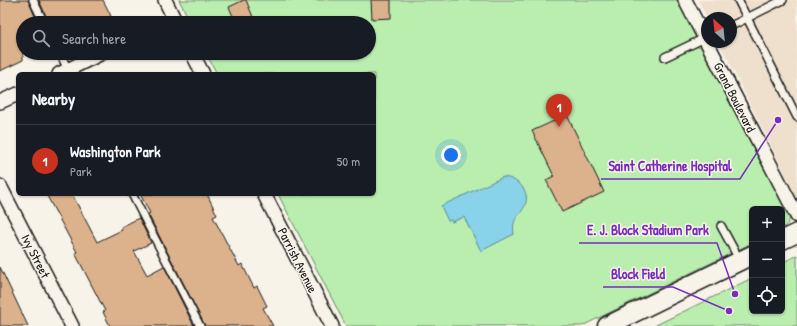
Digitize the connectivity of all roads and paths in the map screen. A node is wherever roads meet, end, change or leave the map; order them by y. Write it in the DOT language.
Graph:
graph roads {
  1 [pos="32,0"];
  2 [pos="165,0"];
  3 [pos="685,0"];
  4 [pos="738,0"];
  5 [pos="783,0"];
  6 [pos="40,16"];
  7 [pos="170,16"];
  8 [pos="747,18"];
  9 [pos="737,23"];
  10 [pos="701,29"];
  11 [pos="701,40"];
  12 [pos="711,48"];
  13 [pos="665,57"];
  14 [pos="62,60"];
  15 [pos="89,60"];
  16 [pos="196,60"];
  17 [pos="66,72"];
  18 [pos="202,72"];
  19 [pos="16,95"];
  20 [pos="0,102"];
  21 [pos="797,117"];
  22 [pos="0,186"];
  23 [pos="133,196"];
  24 [pos="265,196"];
  25 [pos="797,216"];
  26 [pos="721,226"];
  27 [pos="797,233"];
  28 [pos="785,239"];
  29 [pos="746,258"];
  30 [pos="72,326"];
  31 [pos="200,326"];
  32 [pos="332,326"];
  33 [pos="607,326"];
  1 -- 6 [label="lane"];
  2 -- 7 [label="street"];
  3 -- 10 [label="street, Grand Boulevard"];
  4 -- 8 [label="lane"];
  5 -- 8 [label="lane"];
  8 -- 9 [label="lane"];
  8 -- 21 [label="lane"];
  11 -- 13 [label="lane"];
  12 -- 25 [label="street, Grand Boulevard"];
  14 -- 17 [label="lane"];
  15 -- 17 [label="street"];
  16 -- 18 [label="street"];
  19 -- 20 [label="street"];
  22 -- 30 [label="street, Ivy Street"];
  23 -- 31 [label="lane"];
  24 -- 32 [label="street, Parrish Avenue"];
  26 -- 29 [label="lane"];
  27 -- 28 [label="street"];
  29 -- 33 [label="street"];
}
